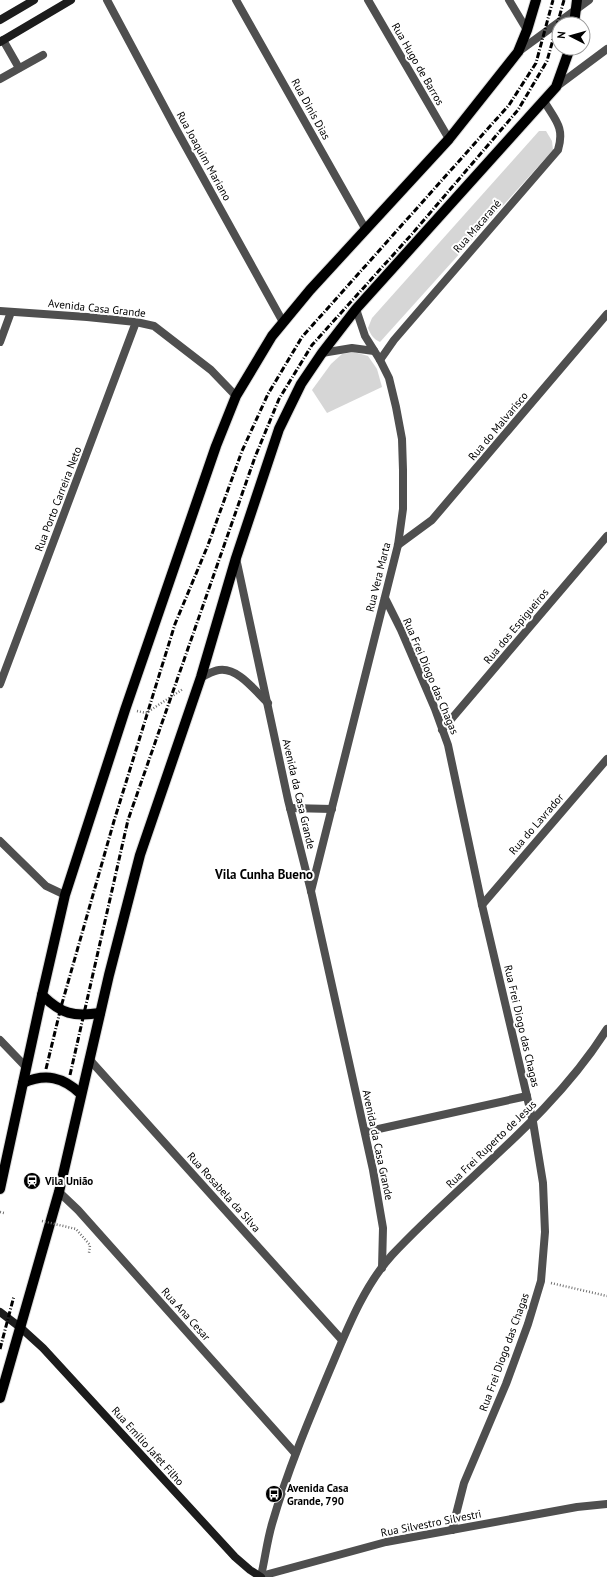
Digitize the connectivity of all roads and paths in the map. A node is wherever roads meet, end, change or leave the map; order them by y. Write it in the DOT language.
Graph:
graph roads {
  1 [pos="34,0"];
  2 [pos="71,0"];
  3 [pos="107,0"];
  4 [pos="236,0"];
  5 [pos="368,0"];
  6 [pos="509,0"];
  7 [pos="536,0"];
  8 [pos="589,0"];
  9 [pos="577,4"];
  10 [pos="575,16"];
  11 [pos="0,20"];
  12 [pos="527,30"];
  13 [pos="2,41"];
  14 [pos="607,49"];
  15 [pos="518,52"];
  16 [pos="43,55"];
  17 [pos="567,56"];
  18 [pos="19,68"];
  19 [pos="0,79"];
  20 [pos="556,87"];
  21 [pos="544,101"];
  22 [pos="449,139"];
  23 [pos="366,230"];
  24 [pos="356,309"];
  25 [pos="0,311"];
  26 [pos="11,312"];
  27 [pos="607,314"];
  28 [pos="136,322"];
  29 [pos="283,322"];
  30 [pos="0,342"];
  31 [pos="374,350"];
  32 [pos="322,353"];
  33 [pos="380,360"];
  34 [pos="236,396"];
  35 [pos="607,536"];
  36 [pos="398,545"];
  37 [pos="236,558"];
  38 [pos="385,598"];
  39 [pos="201,677"];
  40 [pos="0,684"];
  41 [pos="268,703"];
  42 [pos="125,710"];
  43 [pos="442,730"];
  44 [pos="607,758"];
  45 [pos="290,808"];
  46 [pos="332,808"];
  47 [pos="0,840"];
  48 [pos="311,891"];
  49 [pos="65,895"];
  50 [pos="482,905"];
  51 [pos="42,995"];
  52 [pos="100,1013"];
  53 [pos="607,1029"];
  54 [pos="0,1040"];
  55 [pos="89,1060"];
  56 [pos="26,1067"];
  57 [pos="22,1083"];
  58 [pos="81,1094"];
  59 [pos="527,1096"];
  60 [pos="533,1122"];
  61 [pos="365,1132"];
  62 [pos="1,1178"];
  63 [pos="0,1189"];
  64 [pos="59,1192"];
  65 [pos="0,1212"];
  66 [pos="4,1213"];
  67 [pos="42,1221"];
  68 [pos="88,1253"];
  69 [pos="382,1268"];
  70 [pos="541,1281"];
  71 [pos="607,1296"];
  72 [pos="0,1312"];
  73 [pos="21,1328"];
  74 [pos="342,1340"];
  75 [pos="0,1398"];
  76 [pos="295,1453"];
  77 [pos="607,1504"];
  78 [pos="452,1530"];
  79 [pos="261,1577"];
  1 -- 11 [label="main road"];
  2 -- 13 [label="main road"];
  3 -- 29 [label="street, Rua Joaquim Mariano"];
  4 -- 23 [label="street, Rua Dinis Dias"];
  5 -- 22 [label="street, Rua Hugo de Barros"];
  6 -- 12 [label="street"];
  7 -- 12 [label="main road"];
  8 -- 9 [label="street"];
  9 -- 10 [label="main road"];
  9 -- 15 [label="street"];
  12 -- 15 [label="main road"];
  13 -- 18 [label="street"];
  14 -- 20 [label="street"];
  15 -- 22 [label="main road"];
  16 -- 18 [label="street"];
  17 -- 20 [label="main road"];
  18 -- 19 [label="street"];
  20 -- 21 [label="main road"];
  21 -- 24 [label="main road"];
  21 -- 33 [label="street, Rua Macarané"];
  22 -- 23 [label="main road"];
  23 -- 29 [label="main road"];
  24 -- 31 [label="street, Rua Vera Marta"];
  24 -- 32 [label="main road"];
  25 -- 26 [label="street, Avenida Casa Grande"];
  26 -- 28 [label="street, Avenida Casa Grande"];
  26 -- 30 [label="street"];
  27 -- 36 [label="street, Rua do Malvarisco"];
  28 -- 34 [label="street, Avenida Casa Grande"];
  28 -- 40 [label="street, Rua Porto Carreira Neto"];
  29 -- 34 [label="main road"];
  31 -- 32 [label="street"];
  31 -- 33 [label="street, Rua Vera Marta"];
  32 -- 37 [label="main road"];
  33 -- 36 [label="street, Rua Vera Marta"];
  34 -- 42 [label="main road"];
  35 -- 43 [label="street, Rua dos Espigueiros"];
  36 -- 38 [label="street, Rua Vera Marta"];
  37 -- 39 [label="main road"];
  37 -- 41 [label="street, Avenida da Casa Grande"];
  38 -- 43 [label="street, Rua Frei Diogo das Chagas"];
  38 -- 46 [label="street, Rua Vera Marta"];
  39 -- 41 [label="street"];
  39 -- 42 [label="path"];
  39 -- 52 [label="main road"];
  41 -- 45 [label="street, Avenida da Casa Grande"];
  42 -- 49 [label="main road"];
  43 -- 50 [label="street, Rua Frei Diogo das Chagas"];
  44 -- 50 [label="street, Rua do Lavrador"];
  45 -- 46 [label="street"];
  45 -- 48 [label="street, Avenida da Casa Grande"];
  46 -- 48 [label="street, Rua Vera Marta"];
  47 -- 49 [label="street"];
  48 -- 61 [label="street, Avenida da Casa Grande"];
  49 -- 51 [label="main road"];
  50 -- 59 [label="street, Rua Frei Diogo das Chagas"];
  51 -- 52 [label="main road"];
  51 -- 56 [label="main road"];
  52 -- 55 [label="main road"];
  53 -- 60 [label="street, Rua Frei Ruperto de Jesus"];
  54 -- 56 [label="street"];
  55 -- 58 [label="main road"];
  55 -- 74 [label="street, Rua Rosabela da Silva"];
  56 -- 57 [label="main road"];
  57 -- 58 [label="main road"];
  57 -- 62 [label="main road"];
  58 -- 64 [label="main road"];
  59 -- 60 [label="street, Rua Frei Diogo das Chagas"];
  59 -- 61 [label="street"];
  60 -- 69 [label="street, Rua Frei Ruperto de Jesus"];
  60 -- 70 [label="street, Rua Frei Diogo das Chagas"];
  61 -- 69 [label="street, Avenida da Casa Grande"];
  62 -- 63 [label="main road"];
  64 -- 73 [label="main road"];
  64 -- 76 [label="street, Rua Ana Cesar"];
  65 -- 66 [label="path"];
  67 -- 68 [label="path, bridge"];
  69 -- 74 [label="street"];
  70 -- 71 [label="path"];
  70 -- 78 [label="street, Rua Frei Diogo das Chagas"];
  72 -- 73 [label="main road, Rua Emílio Jafet Filho"];
  73 -- 75 [label="main road"];
  73 -- 79 [label="main road, Rua Emílio Jafet Filho"];
  74 -- 76 [label="street"];
  76 -- 79 [label="street"];
  77 -- 78 [label="street, Rua Silvestro Silvestri"];
  78 -- 79 [label="street, Rua Silvestro Silvestri"];
}
